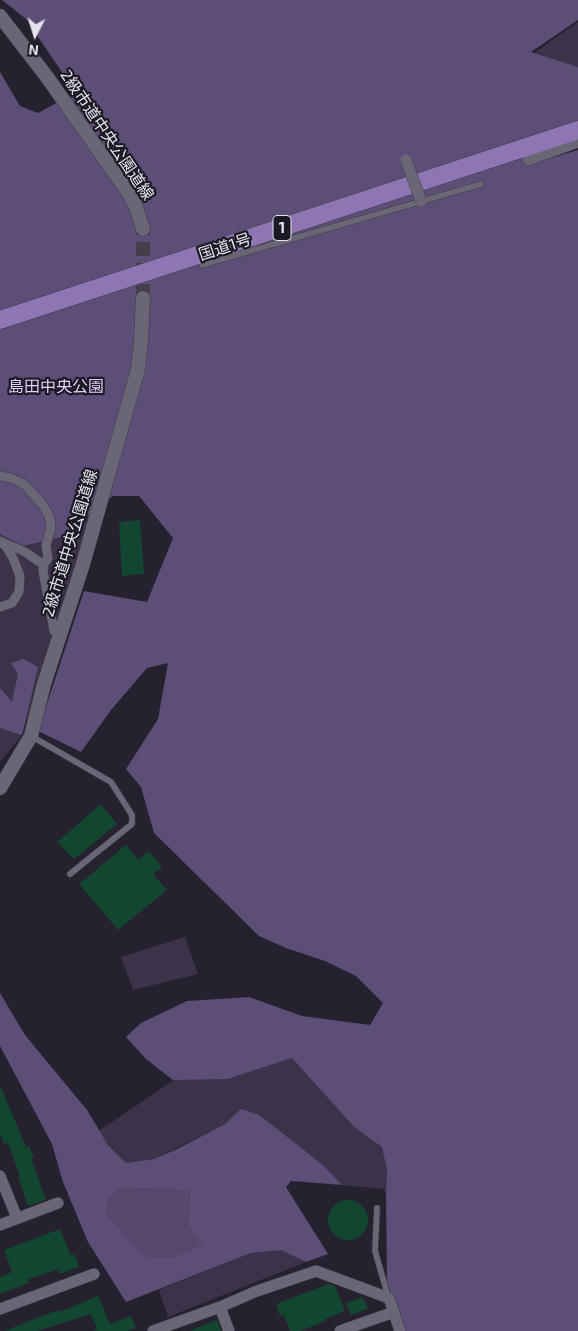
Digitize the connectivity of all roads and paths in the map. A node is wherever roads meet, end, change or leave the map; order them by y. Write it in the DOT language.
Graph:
graph roads {
  1 [pos="0,16"];
  2 [pos="575,134"];
  3 [pos="406,160"];
  4 [pos="528,160"];
  5 [pos="481,184"];
  6 [pos="421,201"];
  7 [pos="143,229"];
  8 [pos="202,265"];
  9 [pos="143,298"];
  10 [pos="0,320"];
  11 [pos="0,476"];
  12 [pos="0,542"];
  13 [pos="44,564"];
  14 [pos="0,607"];
  15 [pos="54,631"];
  16 [pos="31,736"];
  17 [pos="0,788"];
  18 [pos="70,874"];
  19 [pos="0,1176"];
  20 [pos="58,1203"];
  21 [pos="377,1208"];
  22 [pos="17,1218"];
  23 [pos="0,1225"];
  24 [pos="94,1274"];
  25 [pos="389,1298"];
  26 [pos="220,1307"];
  27 [pos="0,1309"];
  28 [pos="394,1312"];
  29 [pos="153,1331"];
  30 [pos="228,1331"];
  31 [pos="340,1331"];
  32 [pos="400,1331"];
  1 -- 7 [label="street, 2級市道中央公園道線"];
  2 -- 4 [label="street"];
  2 -- 10 [label="highway, 国道1号 / 1"];
  3 -- 6 [label="street, bridge"];
  5 -- 6 [label="lane"];
  6 -- 8 [label="lane"];
  9 -- 16 [label="street, 2級市道中央公園道線"];
  11 -- 13 [label="street"];
  12 -- 13 [label="street"];
  12 -- 14 [label="street"];
  13 -- 15 [label="street"];
  16 -- 17 [label="street, 2級市道中央公園道線"];
  16 -- 18 [label="lane"];
  19 -- 22 [label="street"];
  20 -- 22 [label="street"];
  21 -- 25 [label="lane"];
  22 -- 23 [label="street"];
  24 -- 27 [label="street"];
  25 -- 26 [label="street"];
  25 -- 28 [label="street"];
  26 -- 29 [label="street"];
  26 -- 30 [label="street"];
  28 -- 31 [label="street"];
  28 -- 32 [label="street"];
}
